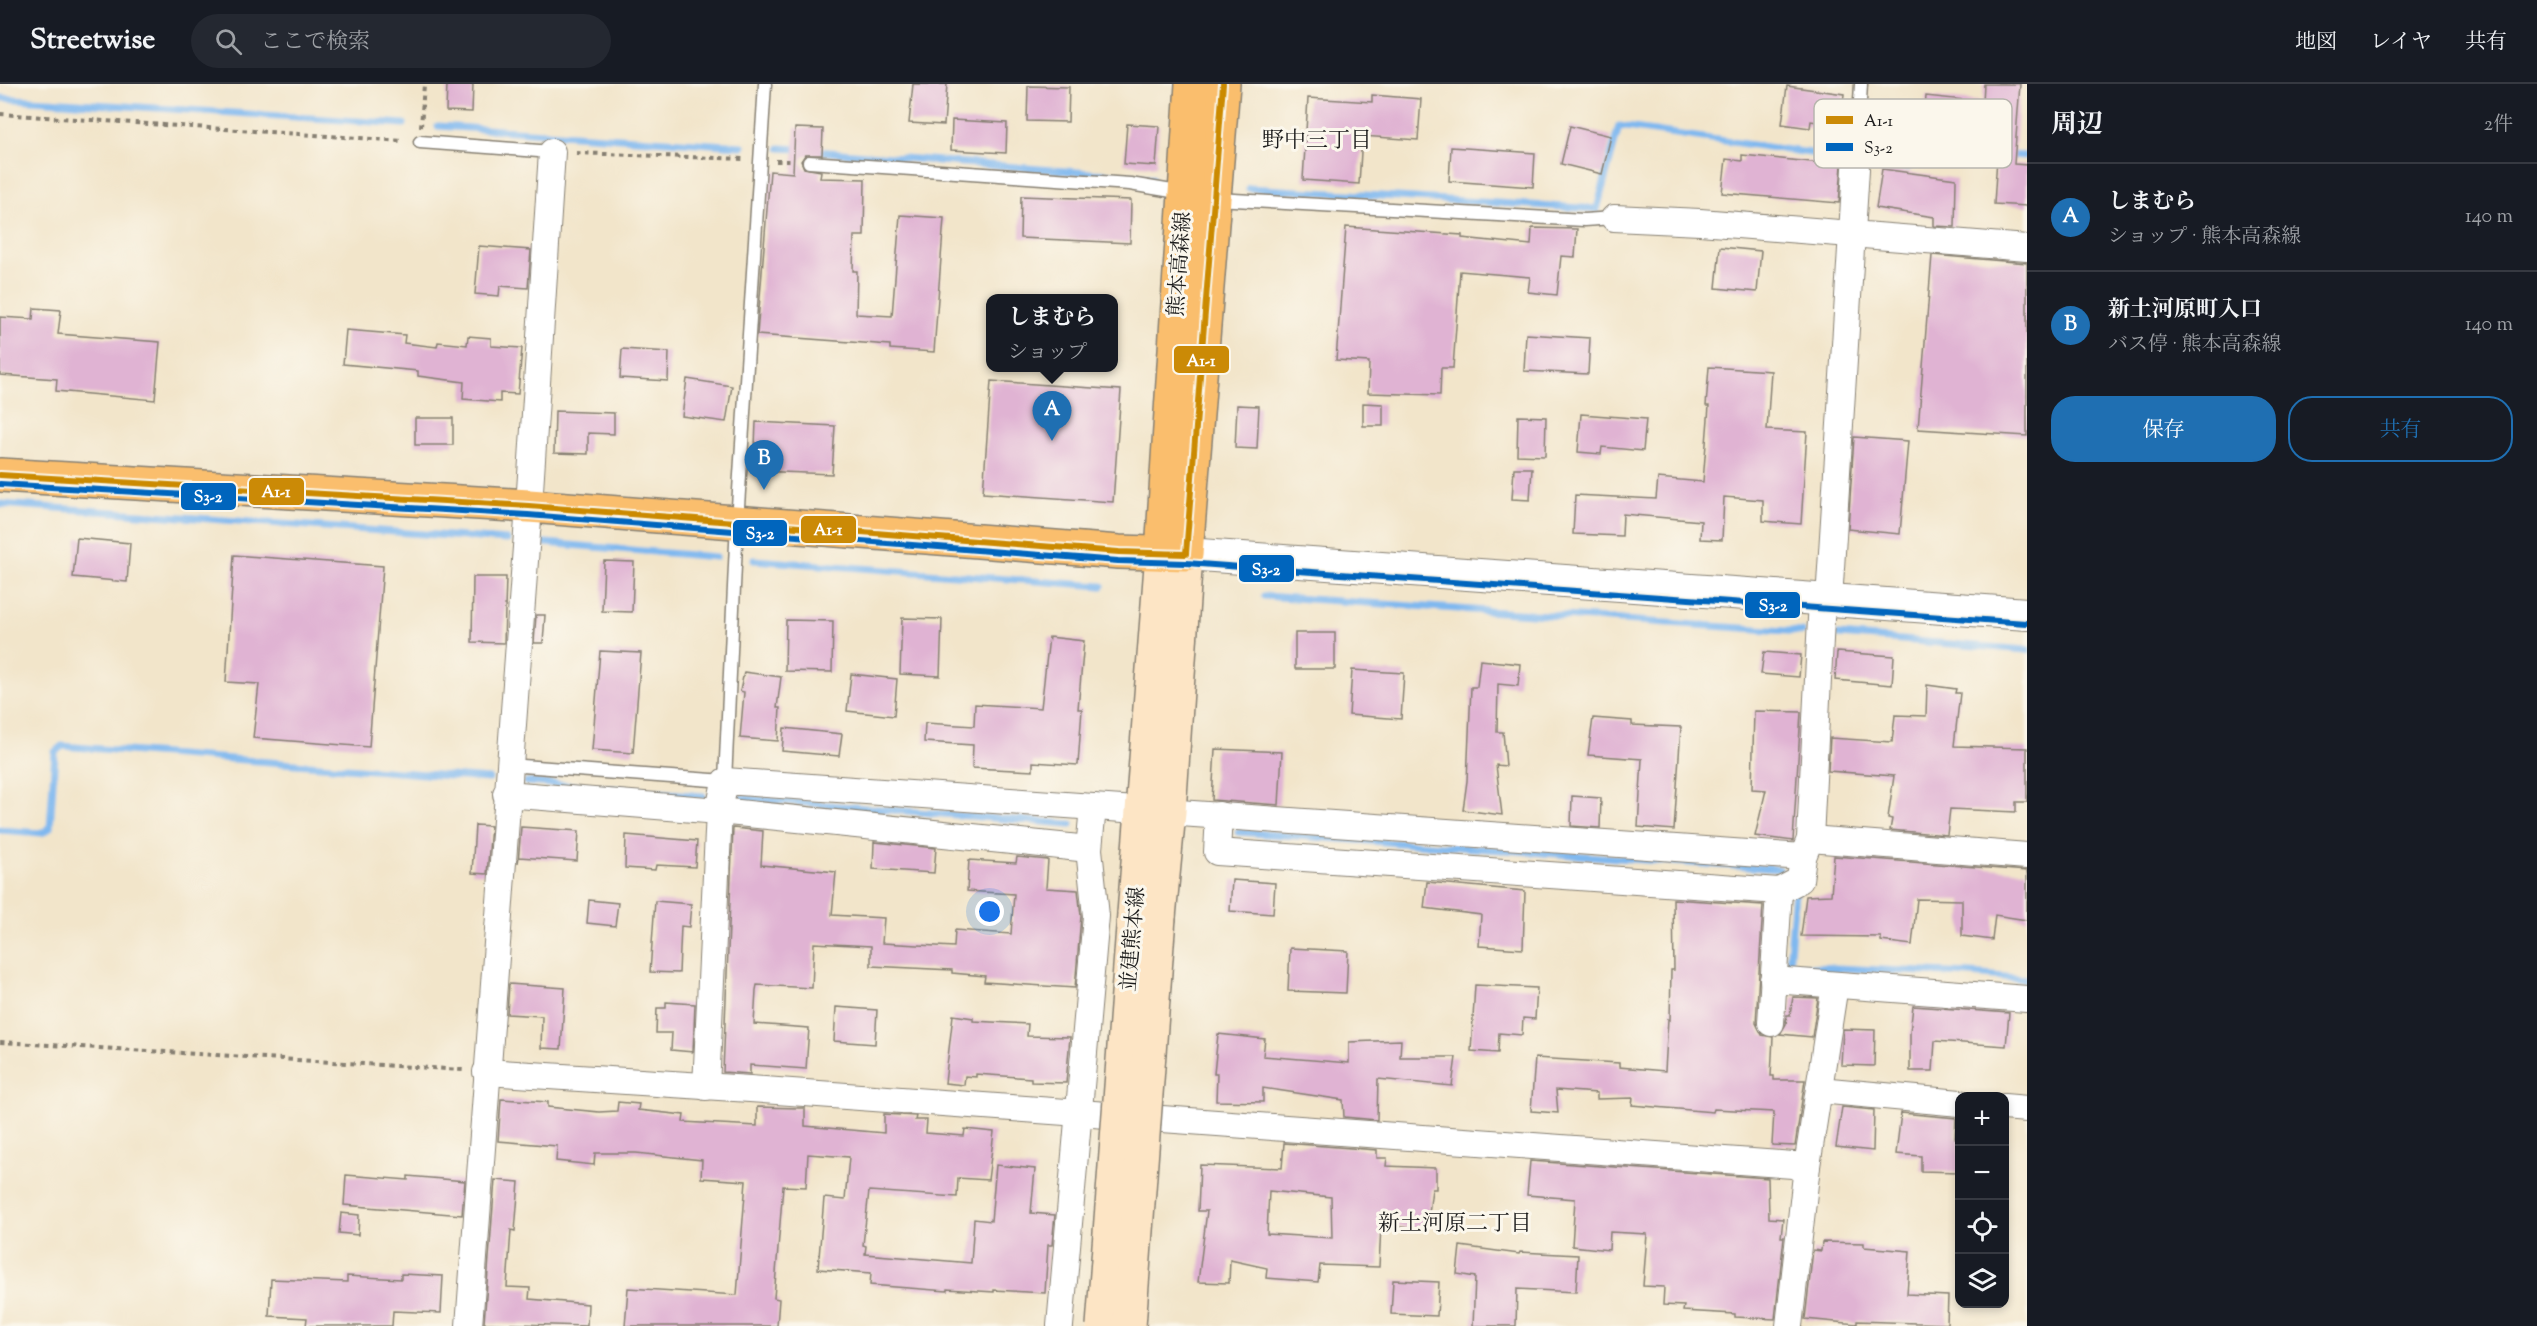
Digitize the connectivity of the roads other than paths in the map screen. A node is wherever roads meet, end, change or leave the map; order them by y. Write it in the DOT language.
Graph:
graph roads {
  1 [pos="765,84"];
  2 [pos="1192,84"];
  3 [pos="1222,84"];
  4 [pos="1861,84"];
  5 [pos="1860,99"];
  6 [pos="420,142"];
  7 [pos="552,152"];
  8 [pos="809,162"];
  9 [pos="1856,169"];
  10 [pos="1199,196"];
  11 [pos="1614,218"];
  12 [pos="1852,235"];
  13 [pos="2027,248"];
  14 [pos="0,475"];
  15 [pos="529,506"];
  16 [pos="737,522"];
  17 [pos="1174,553"];
  18 [pos="1826,600"];
  19 [pos="2027,614"];
  20 [pos="509,765"];
  21 [pos="725,781"];
  22 [pos="506,795"];
  23 [pos="1093,807"];
  24 [pos="719,811"];
  25 [pos="1156,811"];
  26 [pos="1219,815"];
  27 [pos="1807,848"];
  28 [pos="1089,849"];
  29 [pos="2027,856"];
  30 [pos="1779,891"];
  31 [pos="1147,915"];
  32 [pos="1773,980"];
  33 [pos="1835,985"];
  34 [pos="2027,999"];
  35 [pos="1771,1023"];
  36 [pos="486,1072"];
  37 [pos="706,1087"];
  38 [pos="1819,1089"];
  39 [pos="1955,1102"];
  40 [pos="2009,1107"];
  41 [pos="2027,1109"];
  42 [pos="1078,1114"];
  43 [pos="1807,1166"];
  44 [pos="468,1326"];
  45 [pos="1060,1326"];
  46 [pos="1103,1326"];
  47 [pos="1129,1326"];
  48 [pos="1789,1326"];
  1 -- 16 [label="lane"];
  2 -- 10 [label="main road, 熊本高森線"];
  3 -- 10 [label="main road, 熊本高森線"];
  4 -- 5 [label="lane"];
  6 -- 7 [label="lane"];
  7 -- 15 [label="street"];
  8 -- 10 [label="lane"];
  9 -- 12 [label="street"];
  10 -- 11 [label="lane"];
  10 -- 17 [label="main road, 熊本高森線"];
  11 -- 12 [label="street"];
  12 -- 13 [label="street"];
  12 -- 18 [label="street"];
  14 -- 15 [label="main road"];
  15 -- 16 [label="main road"];
  15 -- 20 [label="street"];
  16 -- 17 [label="main road"];
  16 -- 21 [label="lane"];
  17 -- 18 [label="street"];
  17 -- 25 [label="main road, 並建熊本線"];
  18 -- 19 [label="street"];
  18 -- 27 [label="street"];
  20 -- 21 [label="lane"];
  20 -- 22 [label="street"];
  21 -- 23 [label="street"];
  21 -- 24 [label="street"];
  22 -- 24 [label="street"];
  22 -- 36 [label="street"];
  23 -- 25 [label="street"];
  23 -- 28 [label="street"];
  24 -- 28 [label="street"];
  24 -- 37 [label="street"];
  25 -- 26 [label="street"];
  25 -- 31 [label="main road, 並建熊本線"];
  26 -- 27 [label="street"];
  26 -- 30 [label="street"];
  27 -- 29 [label="street"];
  27 -- 30 [label="street"];
  28 -- 42 [label="street"];
  30 -- 32 [label="street"];
  31 -- 46 [label="main road, 並建熊本線, bridge"];
  31 -- 47 [label="main road, 並建熊本線, bridge"];
  32 -- 33 [label="street"];
  32 -- 35 [label="street"];
  33 -- 34 [label="street"];
  33 -- 38 [label="street"];
  36 -- 37 [label="street"];
  36 -- 44 [label="street"];
  37 -- 42 [label="street"];
  38 -- 39 [label="street"];
  38 -- 43 [label="street"];
  40 -- 41 [label="street"];
  42 -- 43 [label="street"];
  42 -- 45 [label="street"];
  43 -- 48 [label="street"];
}
